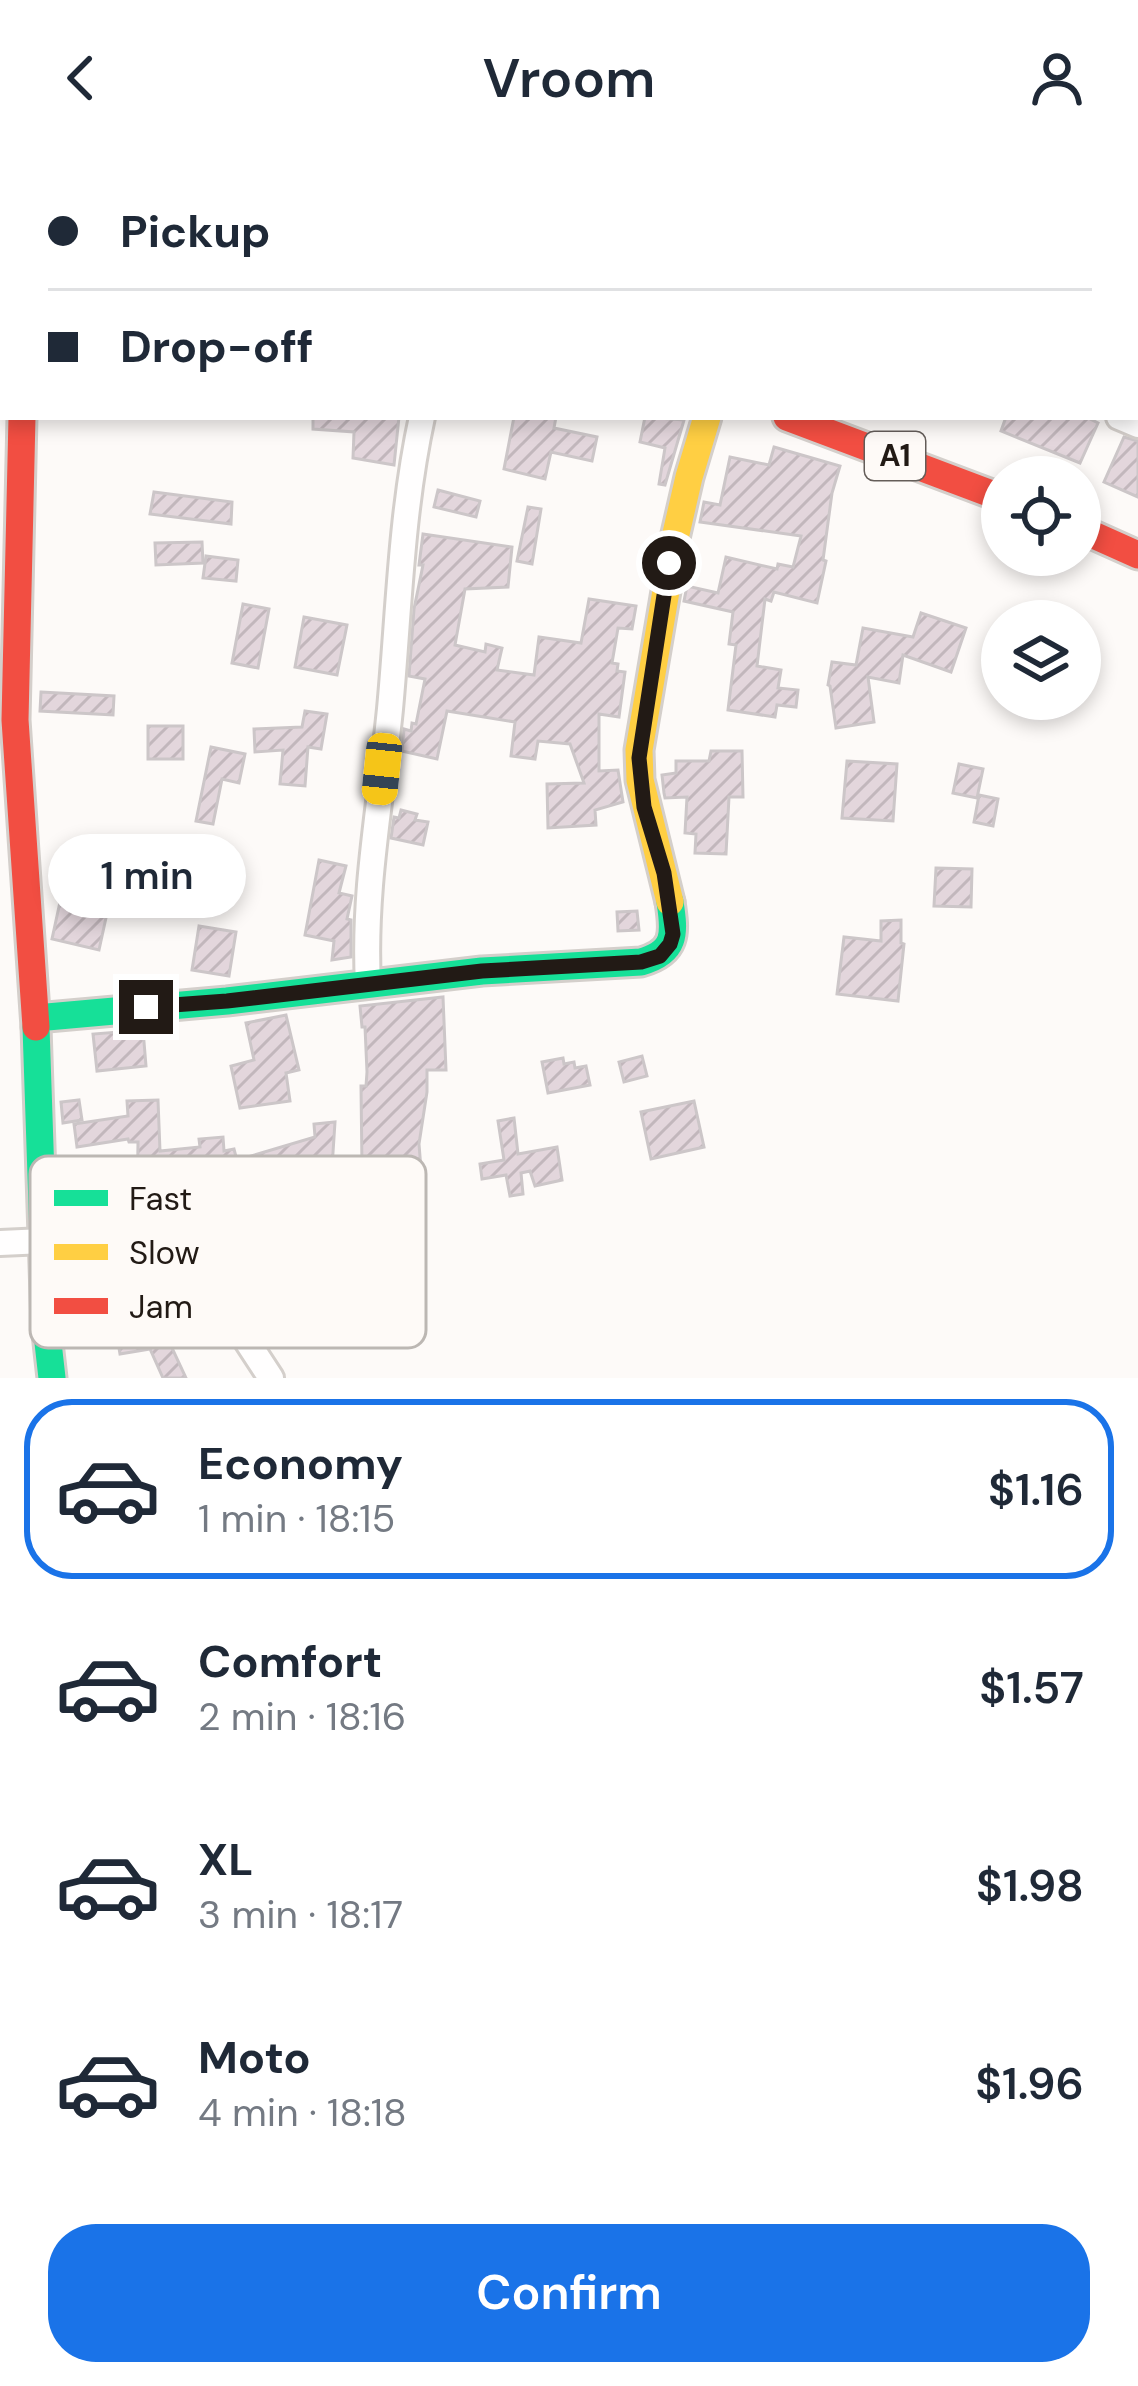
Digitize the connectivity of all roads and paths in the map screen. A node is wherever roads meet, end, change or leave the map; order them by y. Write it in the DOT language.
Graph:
graph roads {
  1 [pos="22,420"];
  2 [pos="422,420"];
  3 [pos="706,420"];
  4 [pos="795,420"];
  5 [pos="981,490"];
  6 [pos="1101,538"];
  7 [pos="1138,555"];
  8 [pos="368,984"];
  9 [pos="36,1018"];
  10 [pos="41,1156"];
  11 [pos="0,1244"];
  12 [pos="30,1248"];
  13 [pos="251,1348"];
  14 [pos="271,1378"];
  1 -- 9 [label="main road"];
  2 -- 8 [label="street"];
  3 -- 8 [label="main road"];
  4 -- 5 [label="main road, A1"];
  6 -- 7 [label="main road"];
  8 -- 9 [label="main road"];
  9 -- 10 [label="main road"];
  11 -- 12 [label="street"];
  13 -- 14 [label="street"];
}
